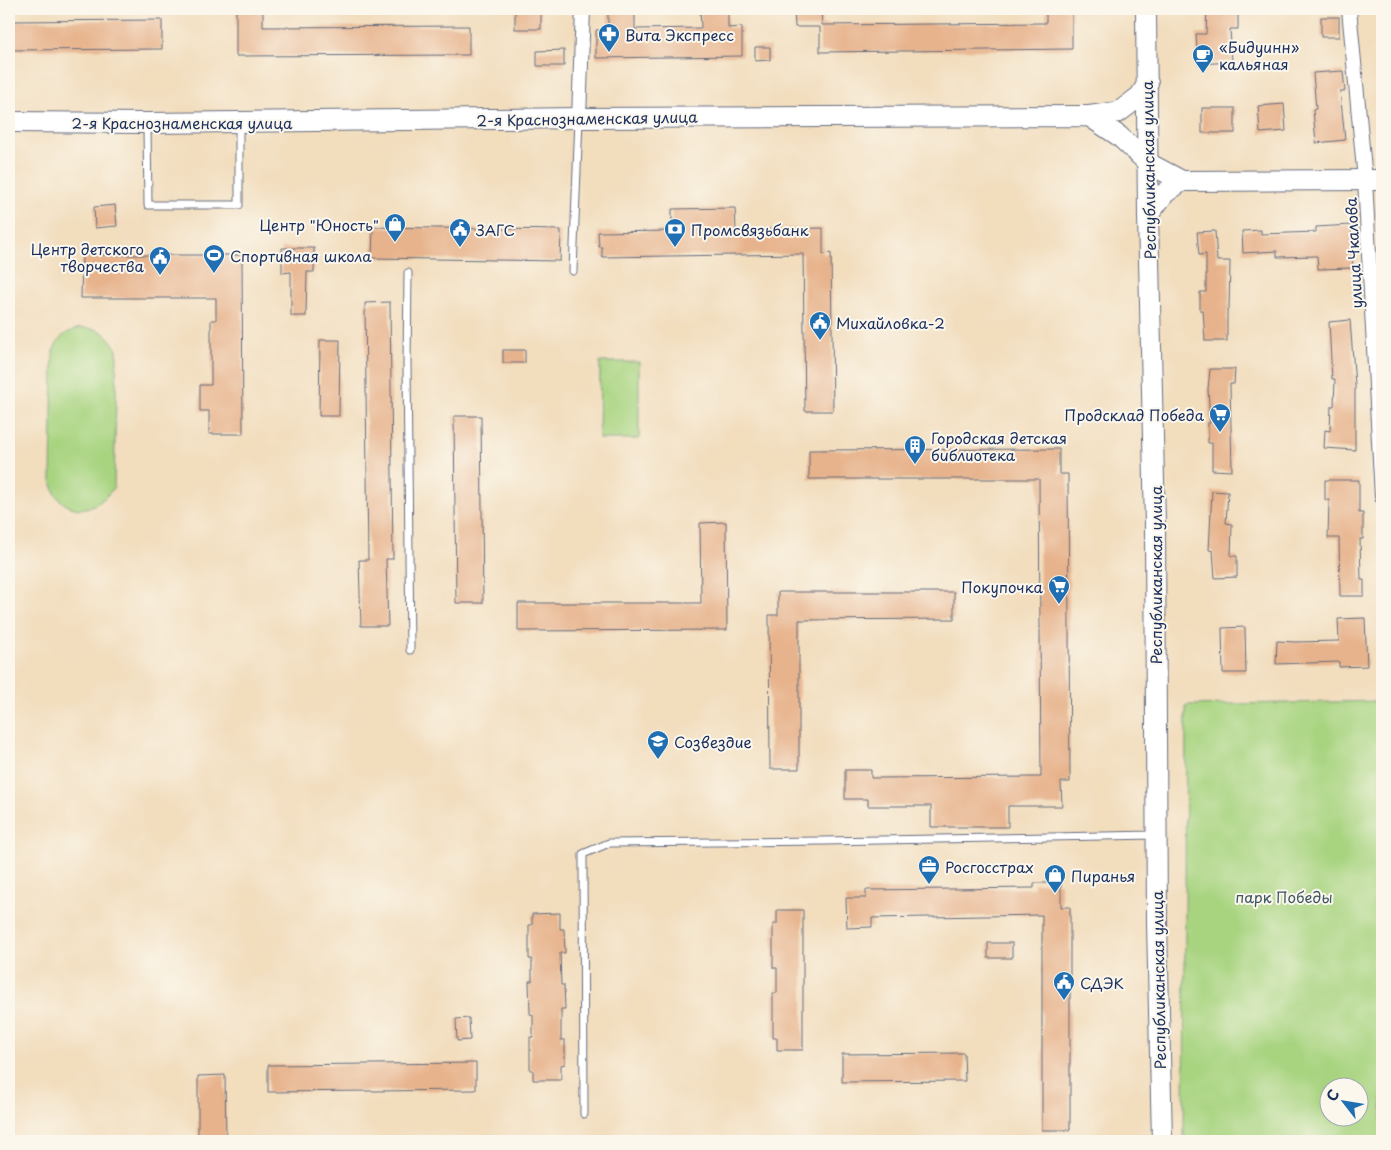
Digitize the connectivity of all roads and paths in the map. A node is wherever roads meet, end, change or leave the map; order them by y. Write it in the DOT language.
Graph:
graph roads {
  1 [pos="582,9"];
  2 [pos="1146,9"];
  3 [pos="1349,9"];
  4 [pos="1148,83"];
  5 [pos="1089,116"];
  6 [pos="579,118"];
  7 [pos="9,122"];
  8 [pos="239,122"];
  9 [pos="147,123"];
  10 [pos="1148,163"];
  11 [pos="1374,180"];
  12 [pos="1182,181"];
  13 [pos="1148,214"];
  14 [pos="572,271"];
  15 [pos="408,273"];
  16 [pos="1382,497"];
  17 [pos="410,650"];
  18 [pos="1156,835"];
  19 [pos="584,1114"];
  20 [pos="1162,1141"];
  1 -- 6 [label="street"];
  2 -- 4 [label="street, Республиканская улица"];
  3 -- 11 [label="street, улица Чкалова"];
  4 -- 5 [label="street, 2-я Краснознаменская улица"];
  4 -- 10 [label="street, Республиканская улица"];
  5 -- 6 [label="street, 2-я Краснознаменская улица"];
  5 -- 10 [label="street"];
  6 -- 8 [label="street, 2-я Краснознаменская улица"];
  6 -- 14 [label="lane"];
  7 -- 9 [label="street, 2-я Краснознаменская улица"];
  8 -- 9 [label="street, 2-я Краснознаменская улица"];
  8 -- 9 [label="lane"];
  10 -- 12 [label="street"];
  10 -- 13 [label="street, Республиканская улица"];
  11 -- 12 [label="street"];
  11 -- 16 [label="street, улица Чкалова"];
  12 -- 13 [label="street"];
  13 -- 18 [label="street, Республиканская улица"];
  15 -- 17 [label="lane"];
  18 -- 19 [label="lane"];
  18 -- 20 [label="street, Республиканская улица"];
}
